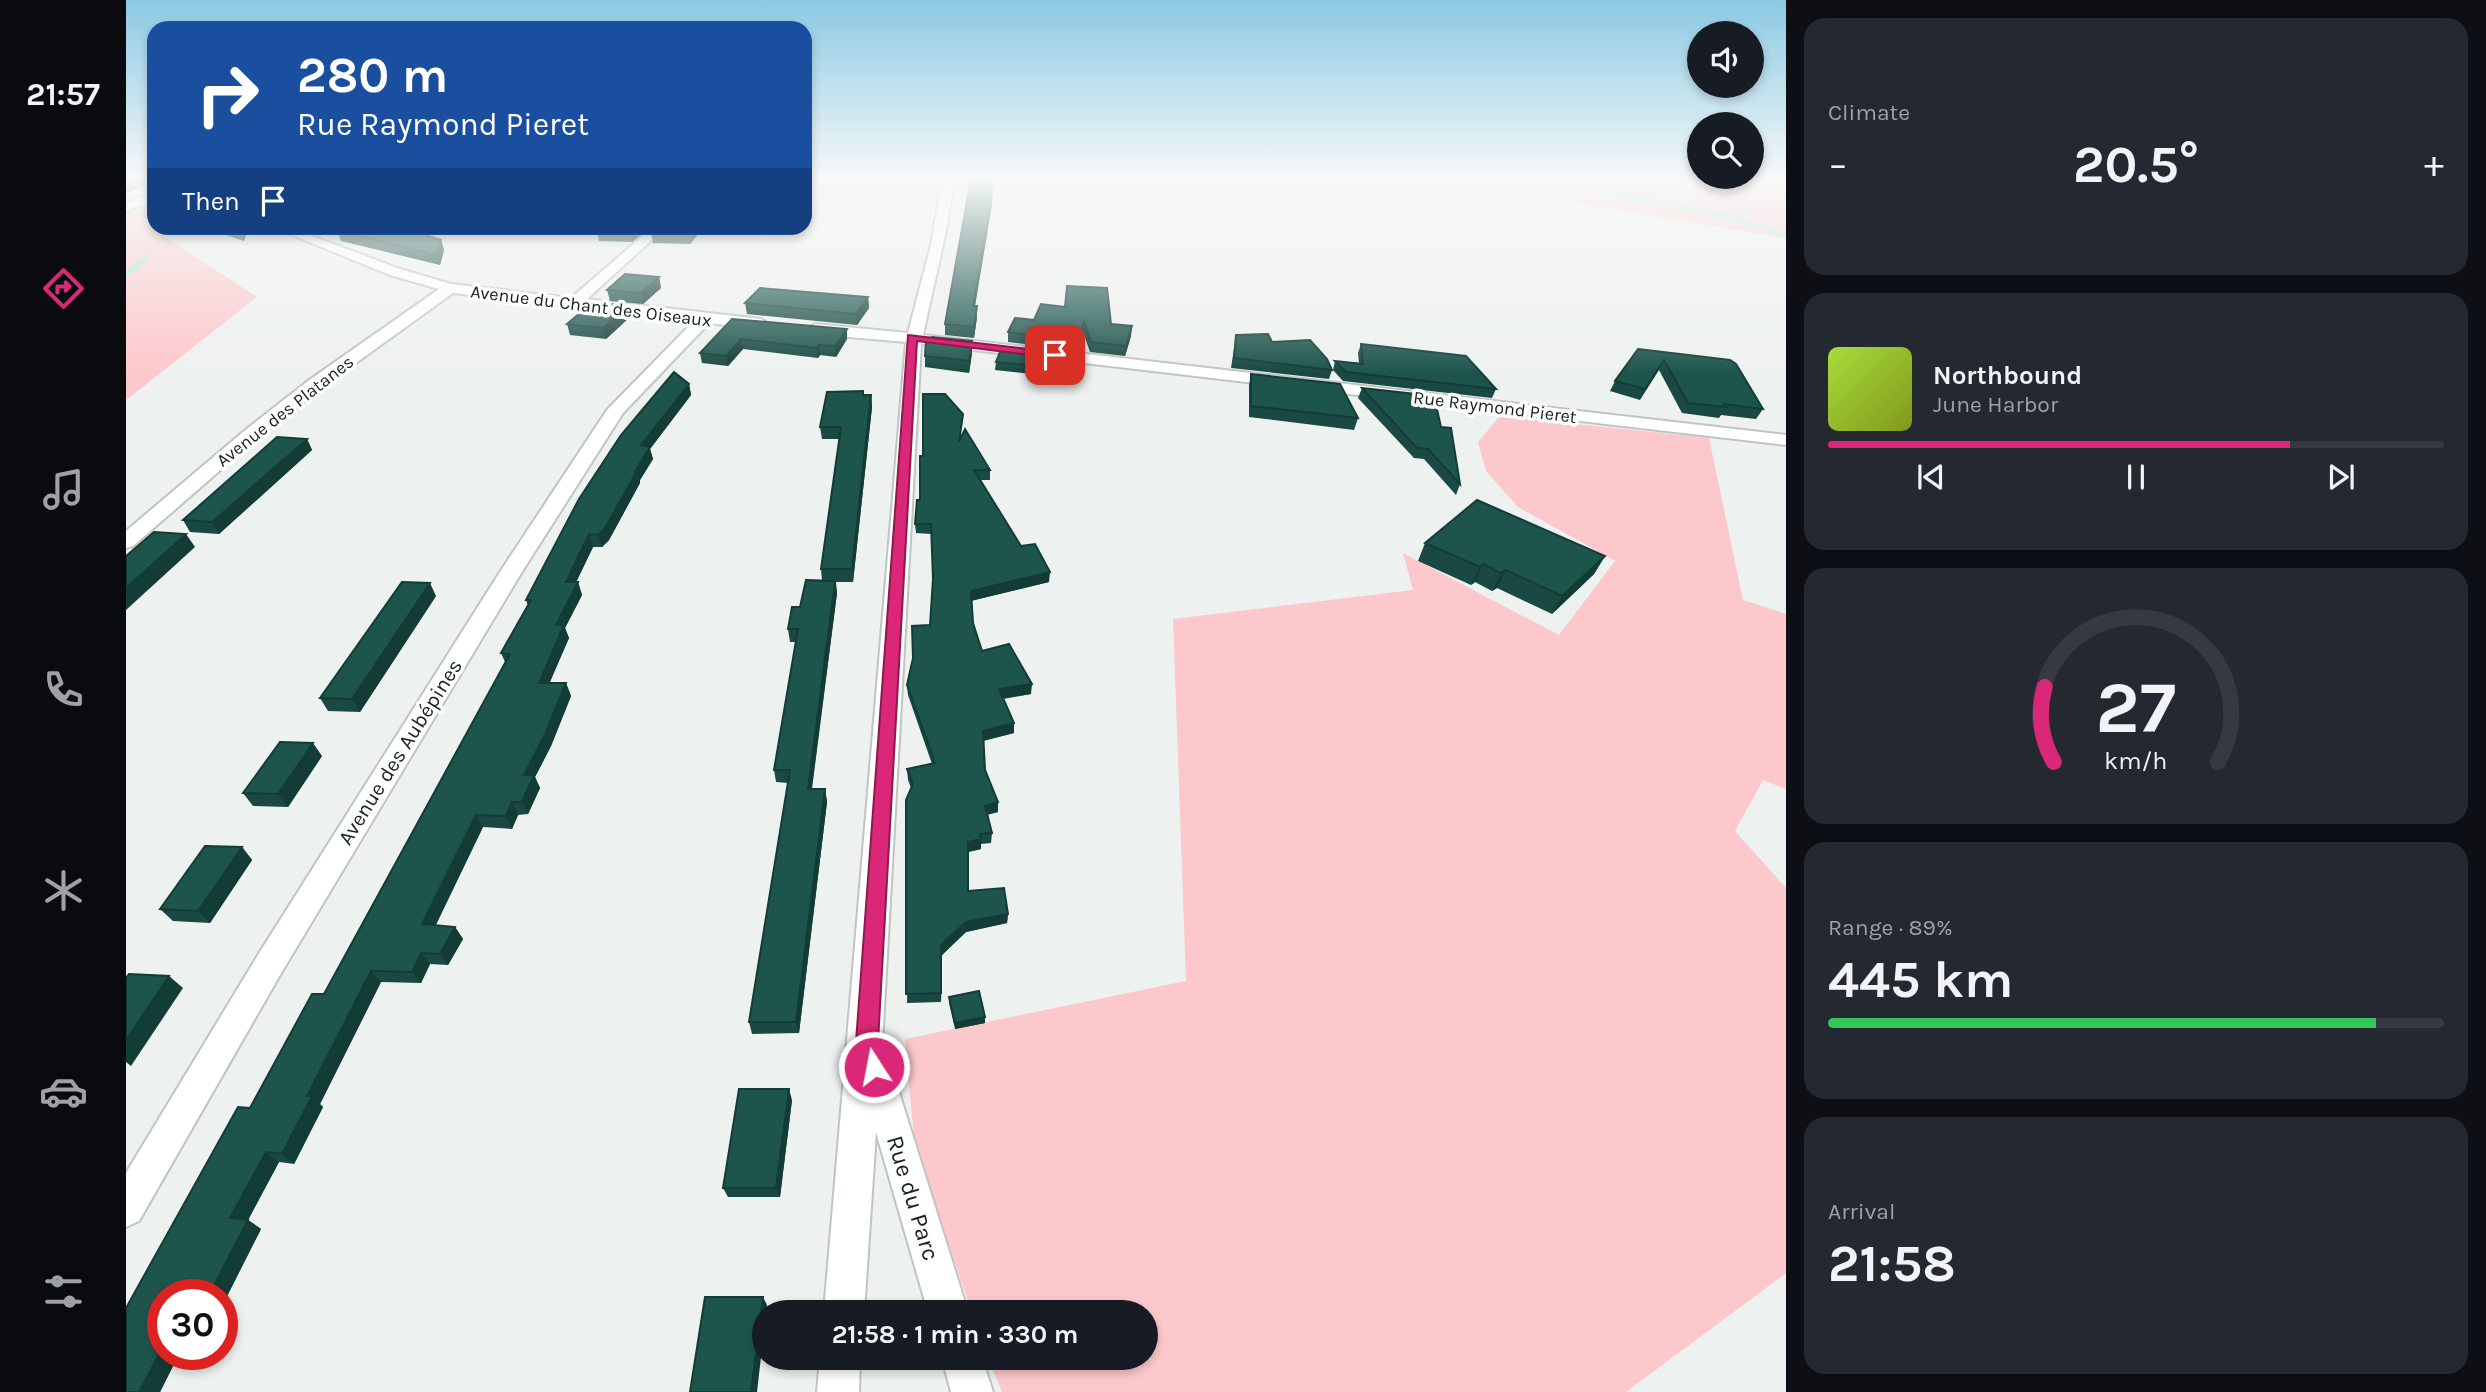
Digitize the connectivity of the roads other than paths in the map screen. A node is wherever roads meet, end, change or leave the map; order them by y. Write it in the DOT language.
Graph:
graph roads {
  1 [pos="321,243"];
  2 [pos="642,243"];
  3 [pos="937,243"];
  4 [pos="450,288"];
  5 [pos="573,304"];
  6 [pos="704,319"];
  7 [pos="773,326"];
  8 [pos="801,328"];
  9 [pos="912,338"];
  10 [pos="1786,440"];
  11 [pos="126,542"];
  12 [pos="867,1042"];
  13 [pos="126,1208"];
  14 [pos="845,1300"];
  15 [pos="944,1300"];
  16 [pos="839,1370"];
  17 [pos="966,1370"];
  18 [pos="838,1392"];
  19 [pos="972,1392"];
  1 -- 4 [label="street, Avenue du Chant des Oiseaux"];
  2 -- 5 [label="street"];
  3 -- 9 [label="street, Rue du Parc"];
  4 -- 5 [label="street, Avenue du Chant des Oiseaux"];
  4 -- 11 [label="street, Avenue des Platanes"];
  5 -- 6 [label="street, Avenue du Chant des Oiseaux"];
  6 -- 7 [label="street, Avenue du Chant des Oiseaux"];
  6 -- 13 [label="street, Avenue des Aubépines"];
  8 -- 9 [label="street"];
  9 -- 10 [label="street, Rue Raymond Pieret"];
  9 -- 12 [label="street, Rue du Parc"];
  12 -- 14 [label="street, Rue du Parc"];
  12 -- 15 [label="street, Rue du Parc"];
  16 -- 18 [label="street"];
  17 -- 19 [label="street"];
}
